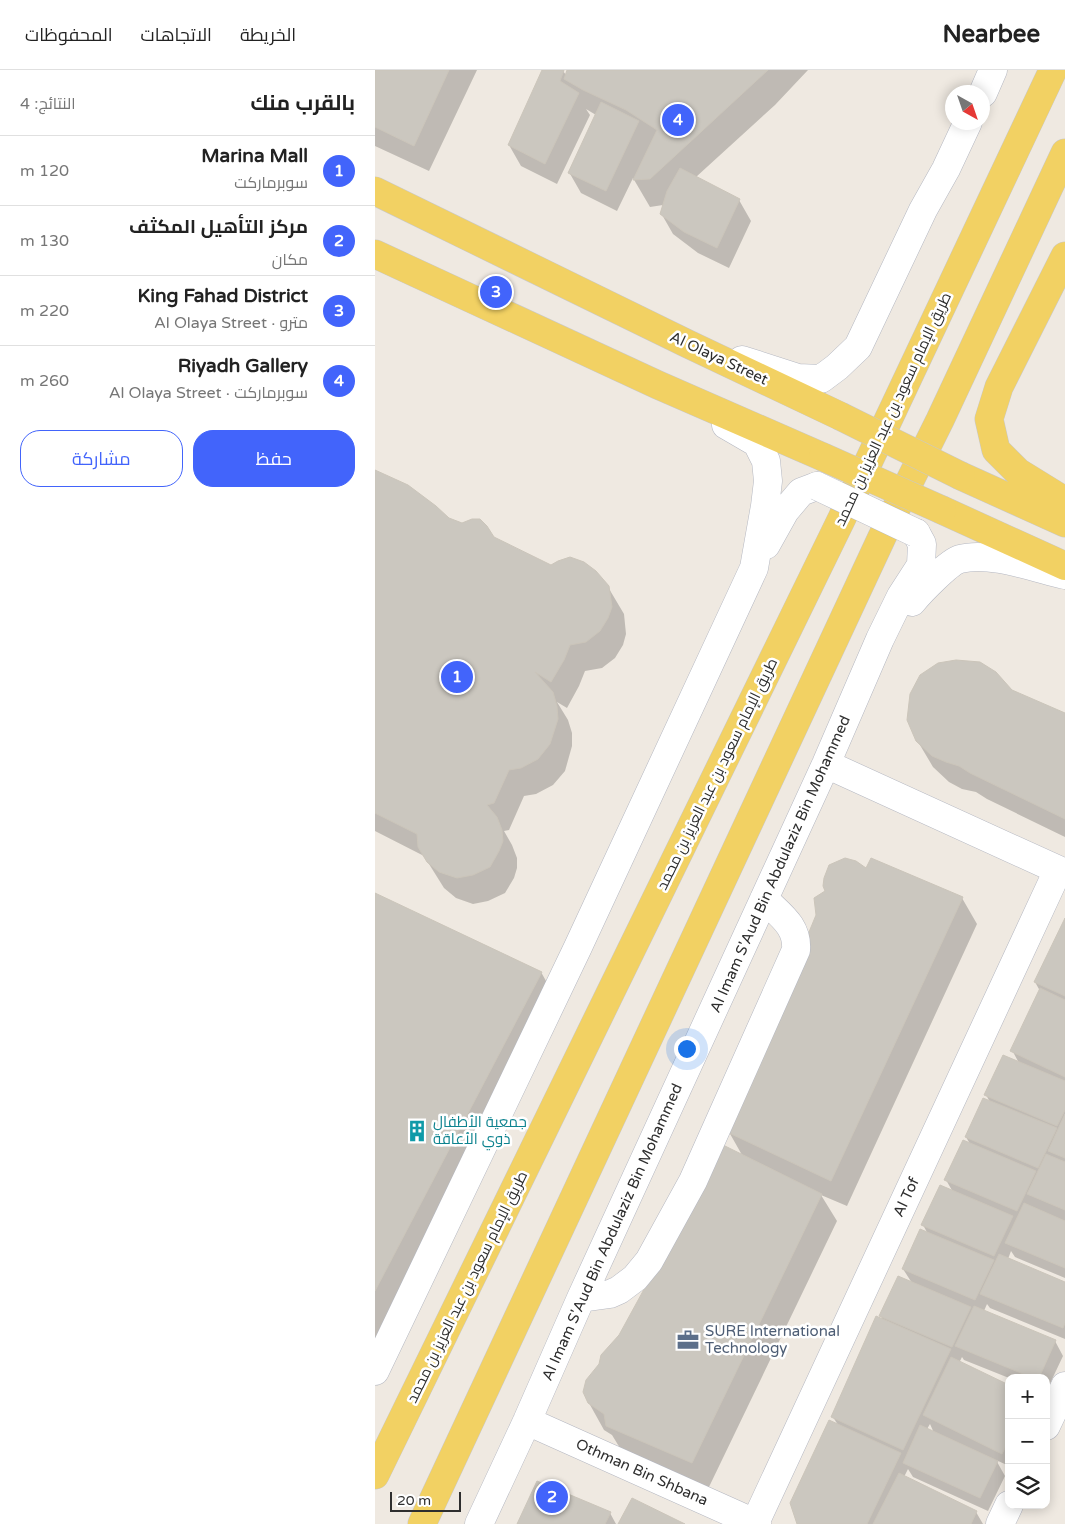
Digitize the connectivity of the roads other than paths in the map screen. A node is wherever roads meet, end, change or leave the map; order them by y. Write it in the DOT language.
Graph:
graph roads {
  1 [pos="993,70"];
  2 [pos="1053,70"];
  3 [pos="986,85"];
  4 [pos="965,130"];
  5 [pos="1065,153"];
  6 [pos="375,191"];
  7 [pos="375,254"];
  8 [pos="1065,256"];
  9 [pos="689,344"];
  10 [pos="658,385"];
  11 [pos="1065,501"];
  12 [pos="1065,523"];
  13 [pos="1065,566"];
  14 [pos="753,568"];
  15 [pos="1065,575"];
  16 [pos="880,639"];
  17 [pos="826,764"];
  18 [pos="1061,872"];
  19 [pos="764,899"];
  20 [pos="581,1298"];
  21 [pos="375,1370"];
  22 [pos="1065,1386"];
  23 [pos="1049,1419"];
  24 [pos="527,1421"];
  25 [pos="375,1475"];
  26 [pos="1007,1509"];
  27 [pos="422,1524"];
  28 [pos="479,1524"];
  29 [pos="756,1524"];
  30 [pos="1000,1524"];
  1 -- 3 [label="street"];
  2 -- 25 [label="main road, طريق الإمام سعود بن عبد العزيز بن محمد"];
  4 -- 9 [label="street"];
  5 -- 27 [label="main road"];
  6 -- 9 [label="main road, Al Olaya Street"];
  7 -- 10 [label="main road"];
  8 -- 11 [label="main road"];
  9 -- 12 [label="main road, Al Olaya Street, bridge"];
  10 -- 13 [label="main road, bridge"];
  10 -- 14 [label="street"];
  14 -- 16 [label="street, bridge"];
  14 -- 21 [label="street"];
  15 -- 16 [label="street"];
  16 -- 17 [label="street, Al Imam S'Aud Bin Abdulaziz Bin Mohammed"];
  17 -- 18 [label="street"];
  17 -- 19 [label="street, Al Imam S'Aud Bin Abdulaziz Bin Mohammed"];
  18 -- 29 [label="street, Al Tof"];
  19 -- 20 [label="street, Al Imam S'Aud Bin Abdulaziz Bin Mohammed"];
  19 -- 20 [label="street"];
  20 -- 24 [label="street, Al Imam S'Aud Bin Abdulaziz Bin Mohammed"];
  22 -- 23 [label="street"];
  24 -- 28 [label="street, Al Imam S'Aud Bin Abdulaziz Bin Mohammed"];
  24 -- 29 [label="street, Othman Bin Shbana"];
  26 -- 30 [label="street"];
}
